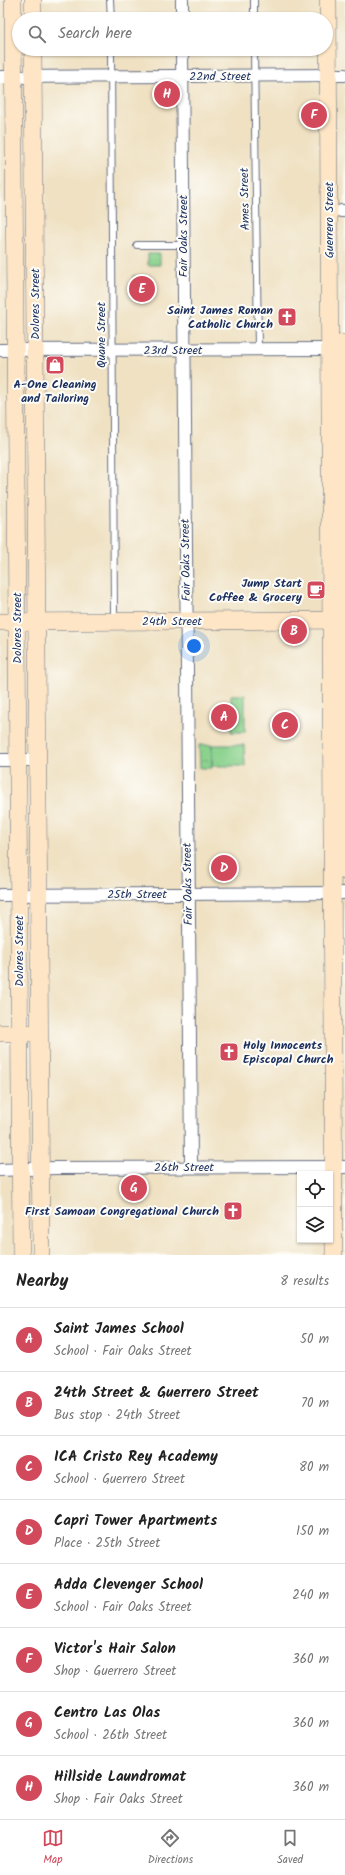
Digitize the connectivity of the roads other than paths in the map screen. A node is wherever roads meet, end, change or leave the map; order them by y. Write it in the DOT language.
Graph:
graph roads {
  1 [pos="13,0"];
  2 [pos="33,0"];
  3 [pos="110,0"];
  4 [pos="182,0"];
  5 [pos="254,0"];
  6 [pos="328,0"];
  7 [pos="340,0"];
  8 [pos="12,12"];
  9 [pos="33,12"];
  10 [pos="111,12"];
  11 [pos="182,12"];
  12 [pos="254,12"];
  13 [pos="330,12"];
  14 [pos="12,13"];
  15 [pos="333,38"];
  16 [pos="33,56"];
  17 [pos="111,56"];
  18 [pos="182,56"];
  19 [pos="254,56"];
  20 [pos="338,75"];
  21 [pos="182,76"];
  22 [pos="254,76"];
  23 [pos="7,77"];
  24 [pos="33,77"];
  25 [pos="112,77"];
  26 [pos="343,212"];
  27 [pos="137,245"];
  28 [pos="183,245"];
  29 [pos="258,349"];
  30 [pos="339,349"];
  31 [pos="7,350"];
  32 [pos="35,350"];
  33 [pos="112,350"];
  34 [pos="184,350"];
  35 [pos="344,486"];
  36 [pos="340,620"];
  37 [pos="114,621"];
  38 [pos="186,621"];
  39 [pos="8,622"];
  40 [pos="37,622"];
  41 [pos="0,760"];
  42 [pos="18,760"];
  43 [pos="38,760"];
  44 [pos="345,871"];
  45 [pos="338,893"];
  46 [pos="188,894"];
  47 [pos="0,895"];
  48 [pos="18,895"];
  49 [pos="38,895"];
  50 [pos="0,1032"];
  51 [pos="19,1033"];
  52 [pos="39,1033"];
  53 [pos="191,1167"];
  54 [pos="339,1167"];
  55 [pos="20,1169"];
  56 [pos="0,1170"];
  57 [pos="40,1170"];
  58 [pos="21,1255"];
  59 [pos="41,1255"];
  60 [pos="334,1255"];
  1 -- 8 [label="main road, Dolores Street"];
  2 -- 9 [label="main road"];
  3 -- 10 [label="lane"];
  4 -- 11 [label="street"];
  5 -- 12 [label="lane"];
  6 -- 13 [label="main road, Guerrero Street"];
  7 -- 20 [label="main road, Guerrero Street"];
  14 -- 23 [label="main road, Dolores Street"];
  15 -- 20 [label="main road, Guerrero Street"];
  16 -- 24 [label="main road, Dolores Street"];
  17 -- 25 [label="lane, Quane Street"];
  18 -- 21 [label="street, Fair Oaks Street"];
  19 -- 22 [label="lane, Ames Street"];
  20 -- 22 [label="street, 22nd Street"];
  20 -- 26 [label="main road, Guerrero Street"];
  20 -- 30 [label="main road, Guerrero Street"];
  21 -- 22 [label="street, 22nd Street"];
  21 -- 25 [label="street, 22nd Street"];
  21 -- 28 [label="street, Fair Oaks Street"];
  22 -- 29 [label="lane, Ames Street"];
  23 -- 24 [label="street, 22nd Street"];
  23 -- 31 [label="main road, Dolores Street"];
  24 -- 25 [label="street, 22nd Street"];
  24 -- 32 [label="main road, Dolores Street"];
  25 -- 33 [label="lane, Quane Street"];
  26 -- 30 [label="main road, Guerrero Street"];
  27 -- 28 [label="lane"];
  28 -- 34 [label="street, Fair Oaks Street"];
  29 -- 30 [label="street, 23rd Street"];
  29 -- 34 [label="street, 23rd Street"];
  30 -- 35 [label="main road, Guerrero Street"];
  30 -- 36 [label="main road, Guerrero Street"];
  31 -- 32 [label="street, 23rd Street"];
  31 -- 39 [label="main road, Dolores Street"];
  32 -- 33 [label="street, 23rd Street"];
  32 -- 40 [label="main road, Dolores Street"];
  33 -- 34 [label="street, 23rd Street"];
  33 -- 37 [label="lane, Quane Street"];
  34 -- 38 [label="street, Fair Oaks Street"];
  35 -- 36 [label="main road, Guerrero Street"];
  36 -- 38 [label="main road, 24th Street"];
  36 -- 44 [label="main road, Guerrero Street"];
  36 -- 45 [label="main road, Guerrero Street"];
  37 -- 38 [label="main road, 24th Street"];
  37 -- 40 [label="main road, 24th Street"];
  38 -- 46 [label="street, Fair Oaks Street"];
  39 -- 40 [label="main road, 24th Street"];
  39 -- 42 [label="main road, Dolores Street"];
  40 -- 43 [label="main road, Dolores Street"];
  41 -- 42 [label="street"];
  42 -- 43 [label="street"];
  42 -- 48 [label="main road, Dolores Street"];
  43 -- 49 [label="main road, Dolores Street"];
  45 -- 46 [label="street, 25th Street"];
  45 -- 54 [label="main road, Guerrero Street"];
  46 -- 49 [label="street, 25th Street"];
  46 -- 53 [label="street, Fair Oaks Street"];
  47 -- 48 [label="street, 25th Street"];
  48 -- 49 [label="street, 25th Street"];
  48 -- 51 [label="main road, Dolores Street"];
  49 -- 52 [label="main road, Dolores Street"];
  50 -- 51 [label="main road"];
  51 -- 52 [label="main road"];
  51 -- 55 [label="main road, Dolores Street"];
  52 -- 57 [label="main road, Dolores Street"];
  53 -- 54 [label="street, 26th Street"];
  53 -- 57 [label="street, 26th Street"];
  54 -- 60 [label="main road, Guerrero Street"];
  55 -- 56 [label="street, 26th Street"];
  55 -- 57 [label="street, 26th Street"];
  55 -- 58 [label="main road, Dolores Street"];
  57 -- 59 [label="main road, Dolores Street"];
}
